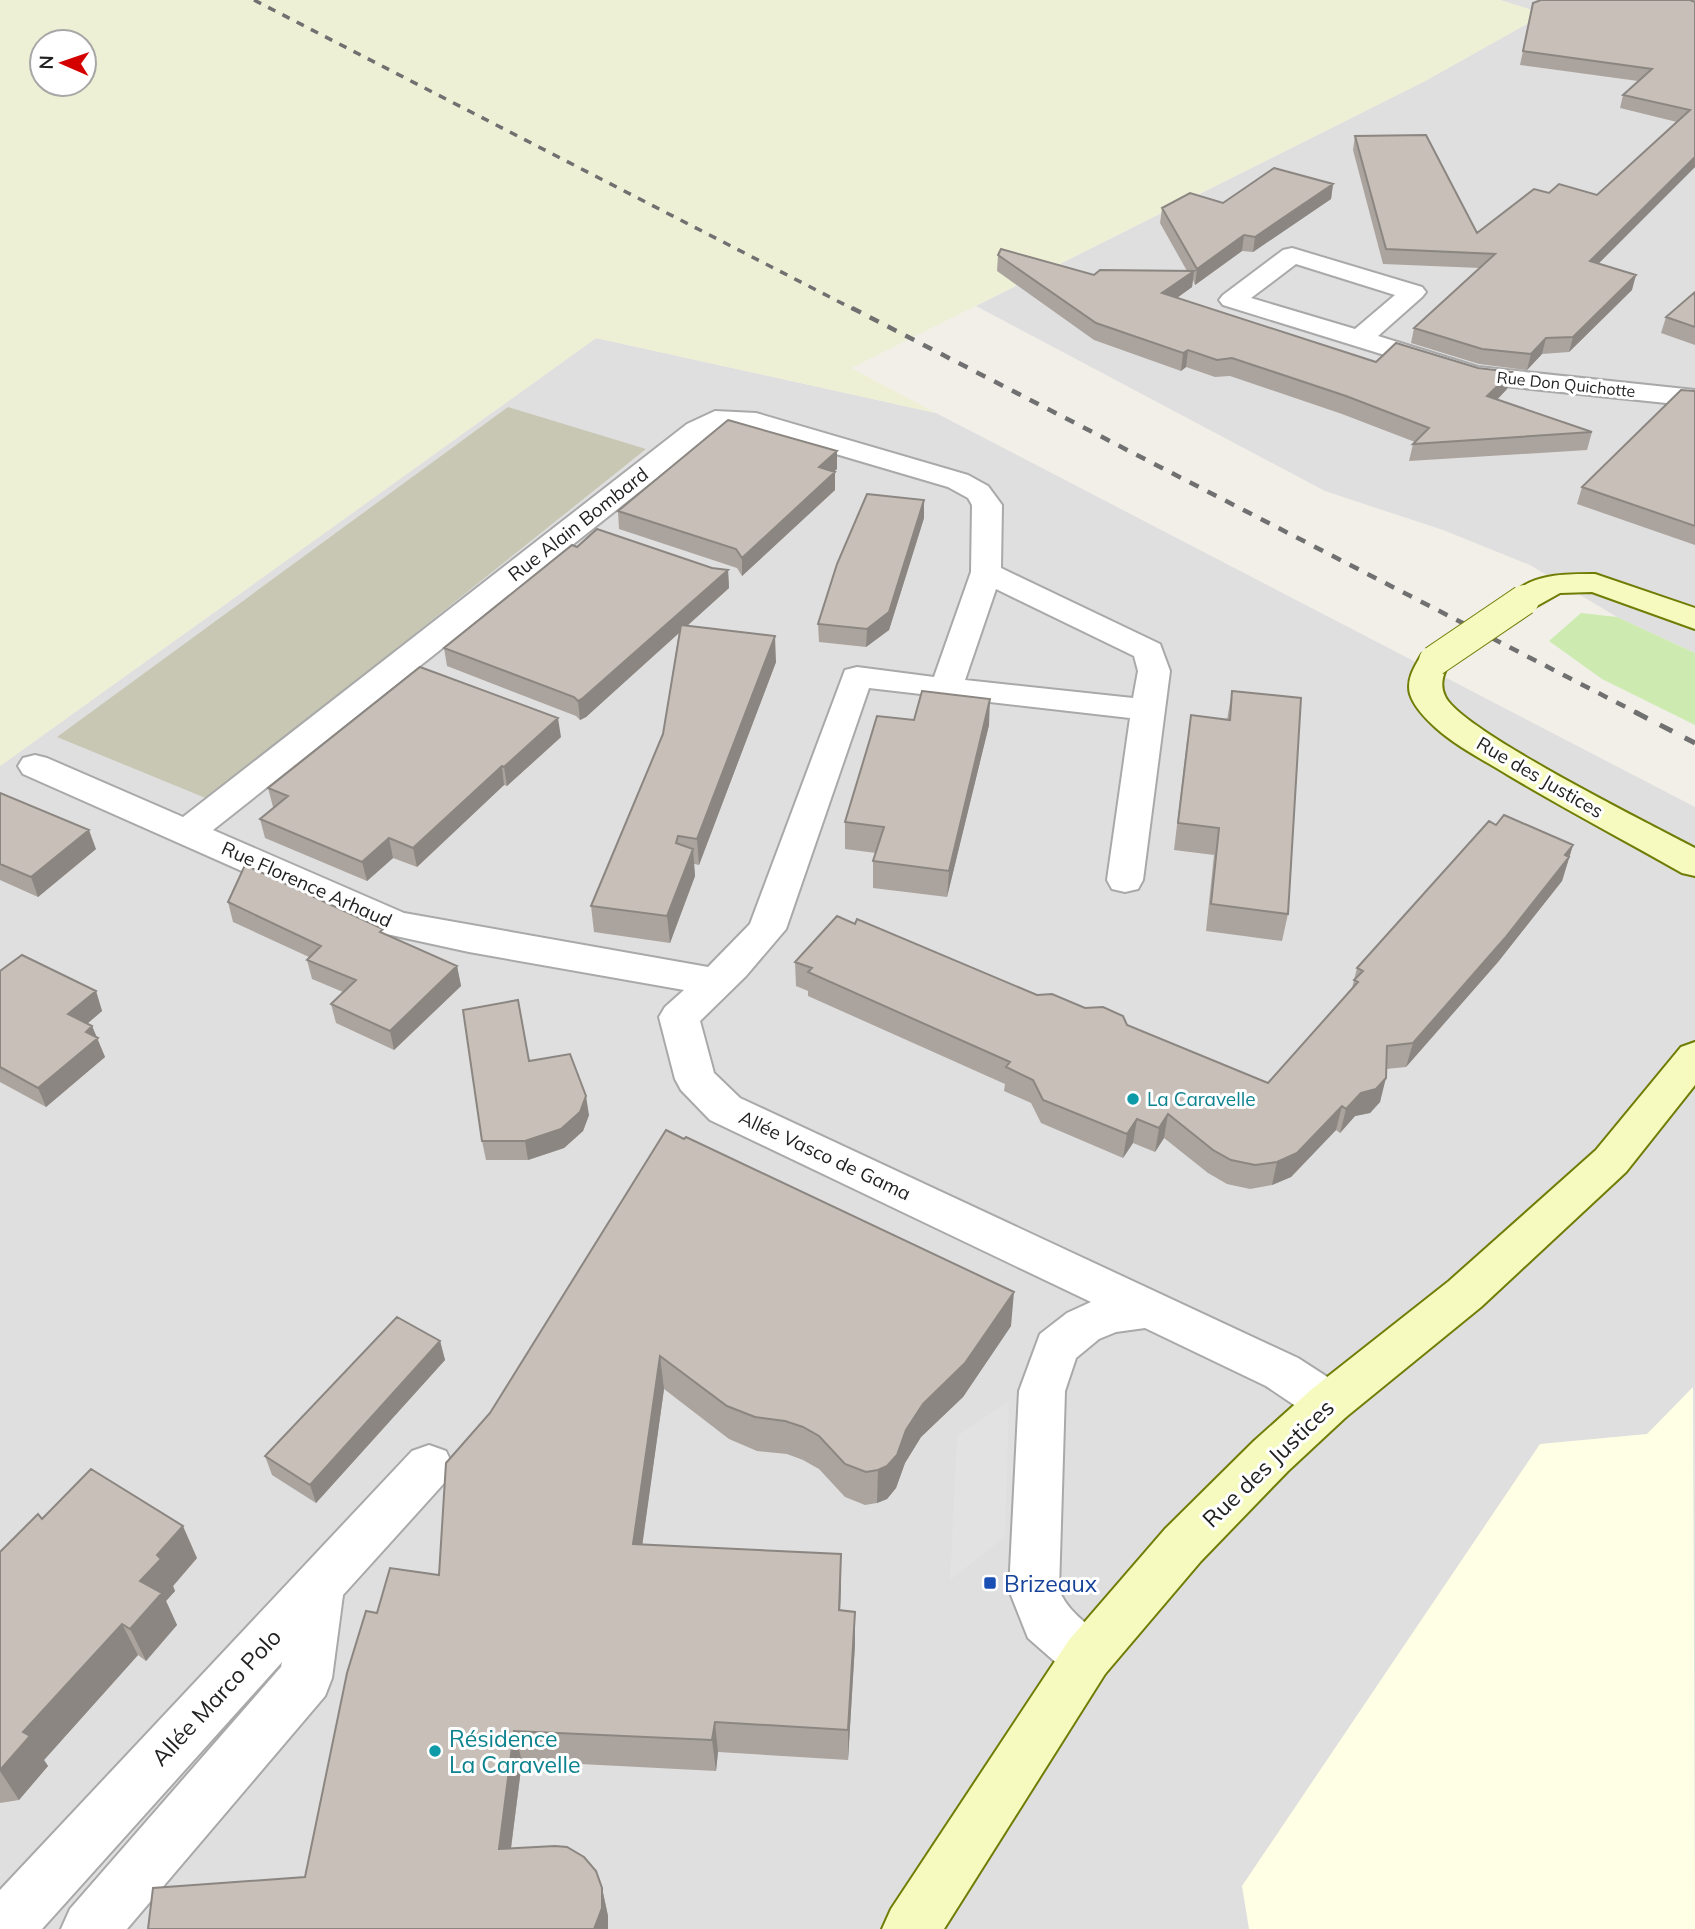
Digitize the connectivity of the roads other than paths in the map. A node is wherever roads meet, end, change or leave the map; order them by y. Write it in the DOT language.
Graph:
graph roads {
  1 [pos="1358,340"];
  2 [pos="1695,398"];
  3 [pos="574,527"];
  4 [pos="612,540"];
  5 [pos="986,572"];
  6 [pos="1695,619"];
  7 [pos="402,663"];
  8 [pos="439,677"];
  9 [pos="946,688"];
  10 [pos="1148,710"];
  11 [pos="34,766"];
  12 [pos="188,832"];
  13 [pos="1695,864"];
  14 [pos="1125,880"];
  15 [pos="716,982"];
  16 [pos="1695,1057"];
  17 [pos="1147,1309"];
  18 [pos="1329,1403"];
  19 [pos="429,1466"];
  20 [pos="319,1586"];
  21 [pos="1087,1657"];
  22 [pos="3,1929"];
  23 [pos="90,1929"];
  24 [pos="911,1929"];
  1 -- 1 [label="street, Rue Don Quichotte"];
  1 -- 2 [label="street, Rue Don Quichotte"];
  3 -- 4 [label="street"];
  3 -- 5 [label="street, Rue Alain Bombard"];
  3 -- 7 [label="street, Rue Alain Bombard"];
  5 -- 9 [label="street"];
  5 -- 10 [label="street"];
  6 -- 13 [label="street, Rue des Justices, bridge"];
  7 -- 8 [label="street"];
  7 -- 12 [label="street, Rue Alain Bombard"];
  9 -- 10 [label="street"];
  9 -- 15 [label="street, Allée Vasco de Gama"];
  10 -- 14 [label="street"];
  11 -- 12 [label="street, Rue Florence Arhaud"];
  12 -- 15 [label="street, Rue Florence Arhaud"];
  15 -- 17 [label="street, Allée Vasco de Gama"];
  16 -- 18 [label="street, Rue des Justices"];
  17 -- 18 [label="street, Allée Vasco de Gama"];
  17 -- 21 [label="street"];
  18 -- 21 [label="street, Rue des Justices"];
  19 -- 20 [label="street, Allée Marco Polo"];
  20 -- 22 [label="street, Allée Marco Polo"];
  20 -- 23 [label="street"];
  21 -- 24 [label="street, Rue des Justices"];
}
